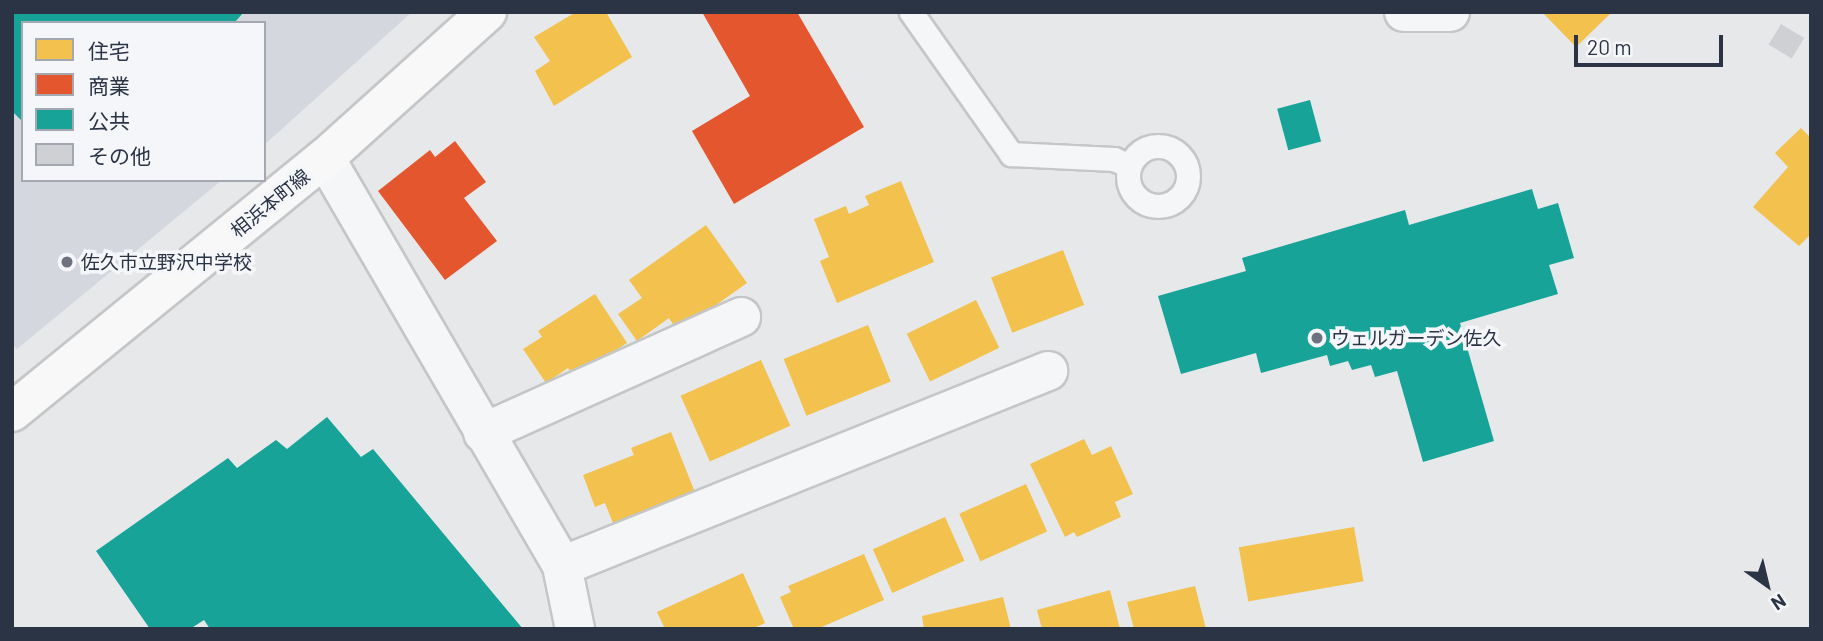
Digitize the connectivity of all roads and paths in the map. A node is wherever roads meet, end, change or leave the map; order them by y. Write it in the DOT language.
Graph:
graph roads {
  1 [pos="487,12"];
  2 [pos="911,12"];
  3 [pos="1404,12"];
  4 [pos="1450,12"];
  5 [pos="325,158"];
  6 [pos="1127,165"];
  7 [pos="741,317"];
  8 [pos="1048,371"];
  9 [pos="12,412"];
  10 [pos="483,433"];
  11 [pos="562,566"];
  12 [pos="575,629"];
  1 -- 5 [label="main road, 相浜本町線"];
  2 -- 6 [label="lane"];
  3 -- 4 [label="street"];
  5 -- 9 [label="main road, 相浜本町線"];
  5 -- 10 [label="street"];
  7 -- 10 [label="street"];
  8 -- 11 [label="street"];
  10 -- 11 [label="street"];
  11 -- 12 [label="street"];
}
